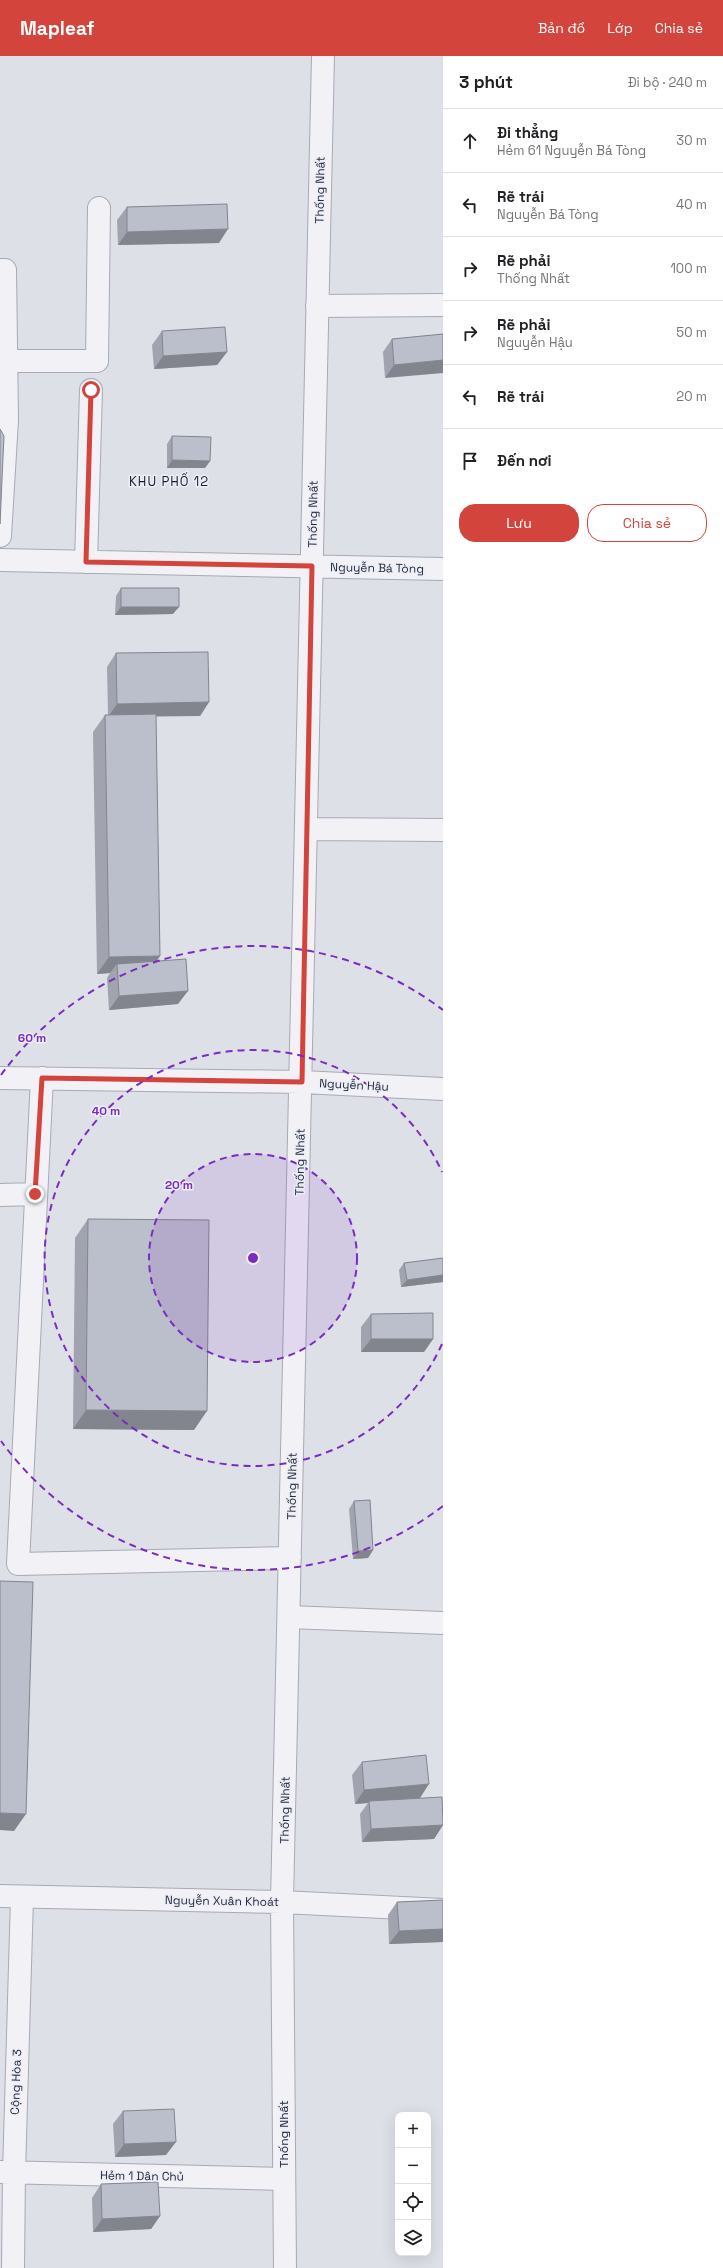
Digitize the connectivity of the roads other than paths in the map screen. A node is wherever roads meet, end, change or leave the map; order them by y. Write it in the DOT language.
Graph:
graph roads {
  1 [pos="323,56"];
  2 [pos="99,208"];
  3 [pos="0,270"];
  4 [pos="443,305"];
  5 [pos="318,306"];
  6 [pos="6,361"];
  7 [pos="91,390"];
  8 [pos="3,420"];
  9 [pos="0,536"];
  10 [pos="0,560"];
  11 [pos="86,562"];
  12 [pos="312,566"];
  13 [pos="443,569"];
  14 [pos="307,829"];
  15 [pos="443,830"];
  16 [pos="0,1078"];
  17 [pos="42,1078"];
  18 [pos="302,1082"];
  19 [pos="443,1089"];
  20 [pos="35,1194"];
  21 [pos="0,1195"];
  22 [pos="290,1558"];
  23 [pos="289,1617"];
  24 [pos="443,1623"];
  25 [pos="0,1896"];
  26 [pos="22,1897"];
  27 [pos="282,1902"];
  28 [pos="443,1910"];
  29 [pos="7,2172"];
  30 [pos="284,2179"];
  31 [pos="13,2268"];
  32 [pos="285,2268"];
  1 -- 5 [label="street, Thống Nhất"];
  2 -- 6 [label="street"];
  3 -- 6 [label="street"];
  4 -- 5 [label="street"];
  5 -- 12 [label="street, Thống Nhất"];
  6 -- 8 [label="street"];
  7 -- 11 [label="street"];
  8 -- 9 [label="street"];
  10 -- 11 [label="street, Nguyễn Bá Tòng"];
  11 -- 12 [label="street, Nguyễn Bá Tòng"];
  12 -- 13 [label="street, Nguyễn Bá Tòng"];
  12 -- 14 [label="street, Thống Nhất"];
  14 -- 15 [label="street"];
  14 -- 18 [label="street, Thống Nhất"];
  16 -- 17 [label="street, Nguyễn Hậu"];
  17 -- 18 [label="street, Nguyễn Hậu"];
  17 -- 20 [label="street"];
  18 -- 19 [label="street, Nguyễn Hậu"];
  18 -- 22 [label="street, Thống Nhất"];
  20 -- 21 [label="street"];
  20 -- 22 [label="street"];
  22 -- 23 [label="street, Thống Nhất"];
  23 -- 24 [label="street"];
  23 -- 27 [label="street, Thống Nhất"];
  25 -- 26 [label="street, Nguyễn Xuân Khoát"];
  26 -- 27 [label="street, Nguyễn Xuân Khoát"];
  26 -- 29 [label="street, Cộng Hòa 3"];
  27 -- 28 [label="street, Nguyễn Xuân Khoát"];
  27 -- 30 [label="street, Thống Nhất"];
  29 -- 30 [label="street, Hẻm 1 Dân Chủ"];
  29 -- 31 [label="street, Cộng Hòa 3"];
  30 -- 32 [label="street, Thống Nhất"];
}
